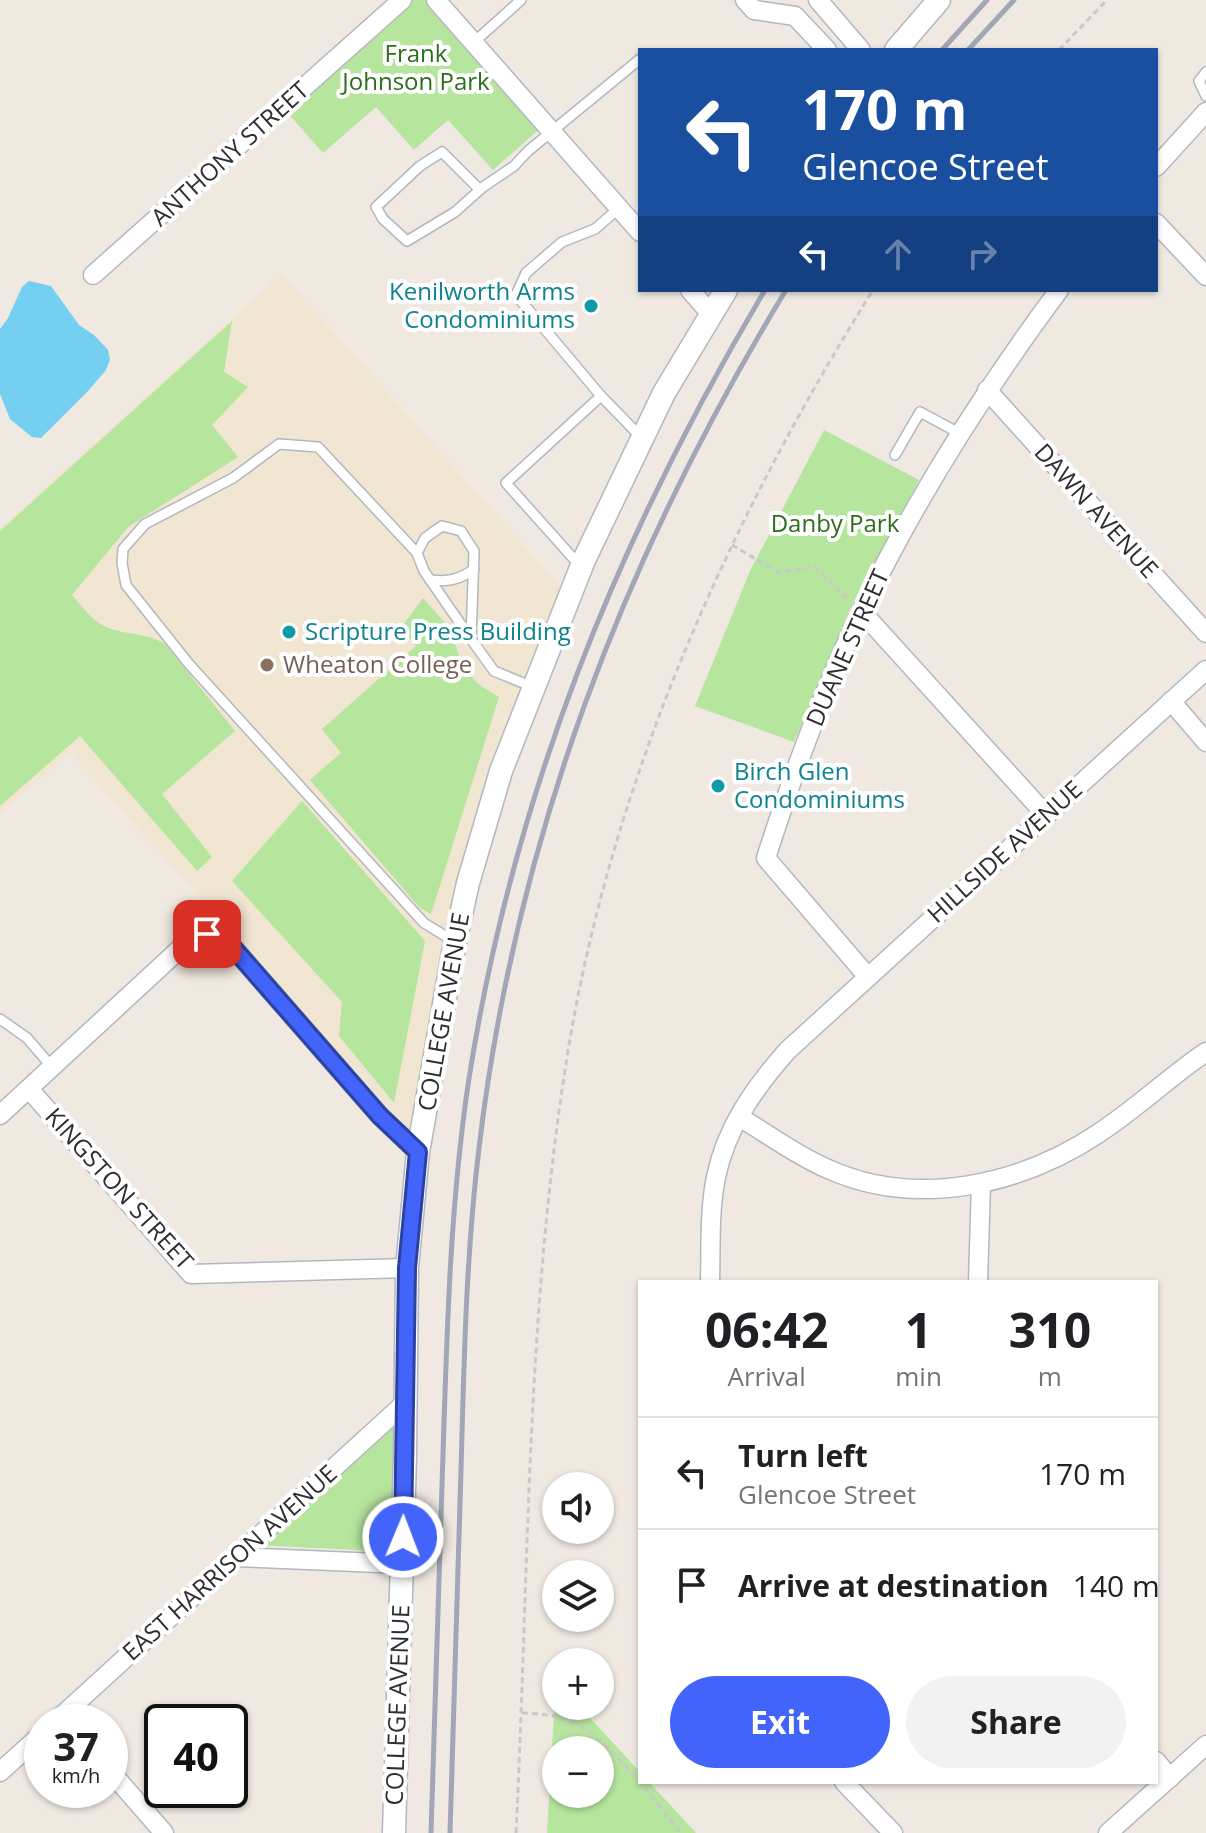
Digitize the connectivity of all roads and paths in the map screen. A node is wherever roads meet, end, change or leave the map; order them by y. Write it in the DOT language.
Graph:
graph roads {
  1 [pos="402,0"];
  2 [pos="436,0"];
  3 [pos="521,0"];
  4 [pos="745,0"];
  5 [pos="818,0"];
  6 [pos="939,0"];
  7 [pos="1107,0"];
  8 [pos="473,43"];
  9 [pos="825,48"];
  10 [pos="859,48"];
  11 [pos="898,48"];
  12 [pos="1061,48"];
  13 [pos="638,61"];
  14 [pos="1206,72"];
  15 [pos="1206,96"];
  16 [pos="1206,112"];
  17 [pos="551,132"];
  18 [pos="1158,165"];
  19 [pos="480,190"];
  20 [pos="632,217"];
  21 [pos="1158,225"];
  22 [pos="93,275"];
  23 [pos="1206,276"];
  24 [pos="692,292"];
  25 [pos="725,292"];
  26 [pos="872,292"];
  27 [pos="1058,292"];
  28 [pos="711,314"];
  29 [pos="987,390"];
  30 [pos="601,396"];
  31 [pos="959,433"];
  32 [pos="642,437"];
  33 [pos="895,455"];
  34 [pos="732,545"];
  35 [pos="417,553"];
  36 [pos="581,567"];
  37 [pos="474,569"];
  38 [pos="430,580"];
  39 [pos="861,611"];
  40 [pos="1206,633"];
  41 [pos="471,639"];
  42 [pos="1206,670"];
  43 [pos="533,687"];
  44 [pos="1171,701"];
  45 [pos="1206,742"];
  46 [pos="1046,815"];
  47 [pos="455,942"];
  48 [pos="868,977"];
  49 [pos="0,1019"];
  50 [pos="1206,1052"];
  51 [pos="52,1067"];
  52 [pos="29,1089"];
  53 [pos="0,1115"];
  54 [pos="739,1117"];
  55 [pos="418,1152"];
  56 [pos="981,1184"];
  57 [pos="407,1268"];
  58 [pos="710,1280"];
  59 [pos="978,1280"];
  60 [pos="405,1403"];
  61 [pos="236,1557"];
  62 [pos="402,1564"];
  63 [pos="79,1704"];
  64 [pos="520,1712"];
  65 [pos="1206,1745"];
  66 [pos="24,1750"];
  67 [pos="1158,1763"];
  68 [pos="0,1772"];
  69 [pos="1170,1778"];
  70 [pos="846,1784"];
  71 [pos="128,1792"];
  72 [pos="164,1833"];
  73 [pos="394,1833"];
  74 [pos="516,1833"];
  75 [pos="681,1833"];
  76 [pos="893,1833"];
  77 [pos="1108,1833"];
  1 -- 22 [label="street, ANTHONY STREET"];
  2 -- 8 [label="street"];
  3 -- 8 [label="lane"];
  4 -- 9 [label="street"];
  5 -- 10 [label="street"];
  6 -- 11 [label="street"];
  7 -- 12 [label="path"];
  8 -- 17 [label="street"];
  13 -- 17 [label="lane"];
  14 -- 15 [label="lane"];
  16 -- 18 [label="street"];
  17 -- 19 [label="lane"];
  17 -- 20 [label="street"];
  19 -- 19 [label="lane"];
  20 -- 30 [label="lane"];
  21 -- 23 [label="street"];
  24 -- 28 [label="street"];
  25 -- 28 [label="street, COLLEGE AVENUE"];
  26 -- 34 [label="path"];
  27 -- 29 [label="street, DUANE STREET"];
  28 -- 32 [label="street, COLLEGE AVENUE"];
  29 -- 31 [label="street, DUANE STREET"];
  29 -- 40 [label="street, DAWN AVENUE"];
  30 -- 32 [label="lane"];
  30 -- 36 [label="lane"];
  31 -- 33 [label="lane"];
  31 -- 39 [label="street, DUANE STREET"];
  32 -- 36 [label="street, COLLEGE AVENUE"];
  34 -- 39 [label="path"];
  34 -- 64 [label="path"];
  35 -- 37 [label="lane"];
  35 -- 38 [label="lane"];
  35 -- 47 [label="lane"];
  36 -- 43 [label="street, COLLEGE AVENUE"];
  37 -- 38 [label="lane"];
  37 -- 41 [label="lane"];
  38 -- 41 [label="lane"];
  39 -- 46 [label="street"];
  39 -- 48 [label="street, DUANE STREET"];
  41 -- 43 [label="lane"];
  42 -- 44 [label="street, HILLSIDE AVENUE"];
  43 -- 47 [label="street, COLLEGE AVENUE"];
  44 -- 45 [label="street"];
  44 -- 46 [label="street, HILLSIDE AVENUE"];
  46 -- 48 [label="street, HILLSIDE AVENUE"];
  47 -- 55 [label="street, COLLEGE AVENUE"];
  48 -- 54 [label="street, HILLSIDE AVENUE"];
  49 -- 51 [label="lane"];
  50 -- 56 [label="street"];
  51 -- 52 [label="street"];
  51 -- 55 [label="street"];
  52 -- 53 [label="street"];
  52 -- 57 [label="street, KINGSTON STREET"];
  54 -- 56 [label="street"];
  54 -- 58 [label="street, HILLSIDE AVENUE"];
  55 -- 57 [label="street, COLLEGE AVENUE"];
  56 -- 59 [label="street"];
  57 -- 60 [label="street, COLLEGE AVENUE"];
  60 -- 61 [label="street, EAST HARRISON AVENUE"];
  60 -- 62 [label="street, COLLEGE AVENUE"];
  61 -- 62 [label="street"];
  61 -- 63 [label="street, EAST HARRISON AVENUE"];
  62 -- 73 [label="street, COLLEGE AVENUE"];
  64 -- 74 [label="path"];
  64 -- 75 [label="path"];
  65 -- 69 [label="street"];
  66 -- 68 [label="street"];
  67 -- 69 [label="street"];
  69 -- 77 [label="street"];
  70 -- 76 [label="street"];
  71 -- 72 [label="street"];
}
